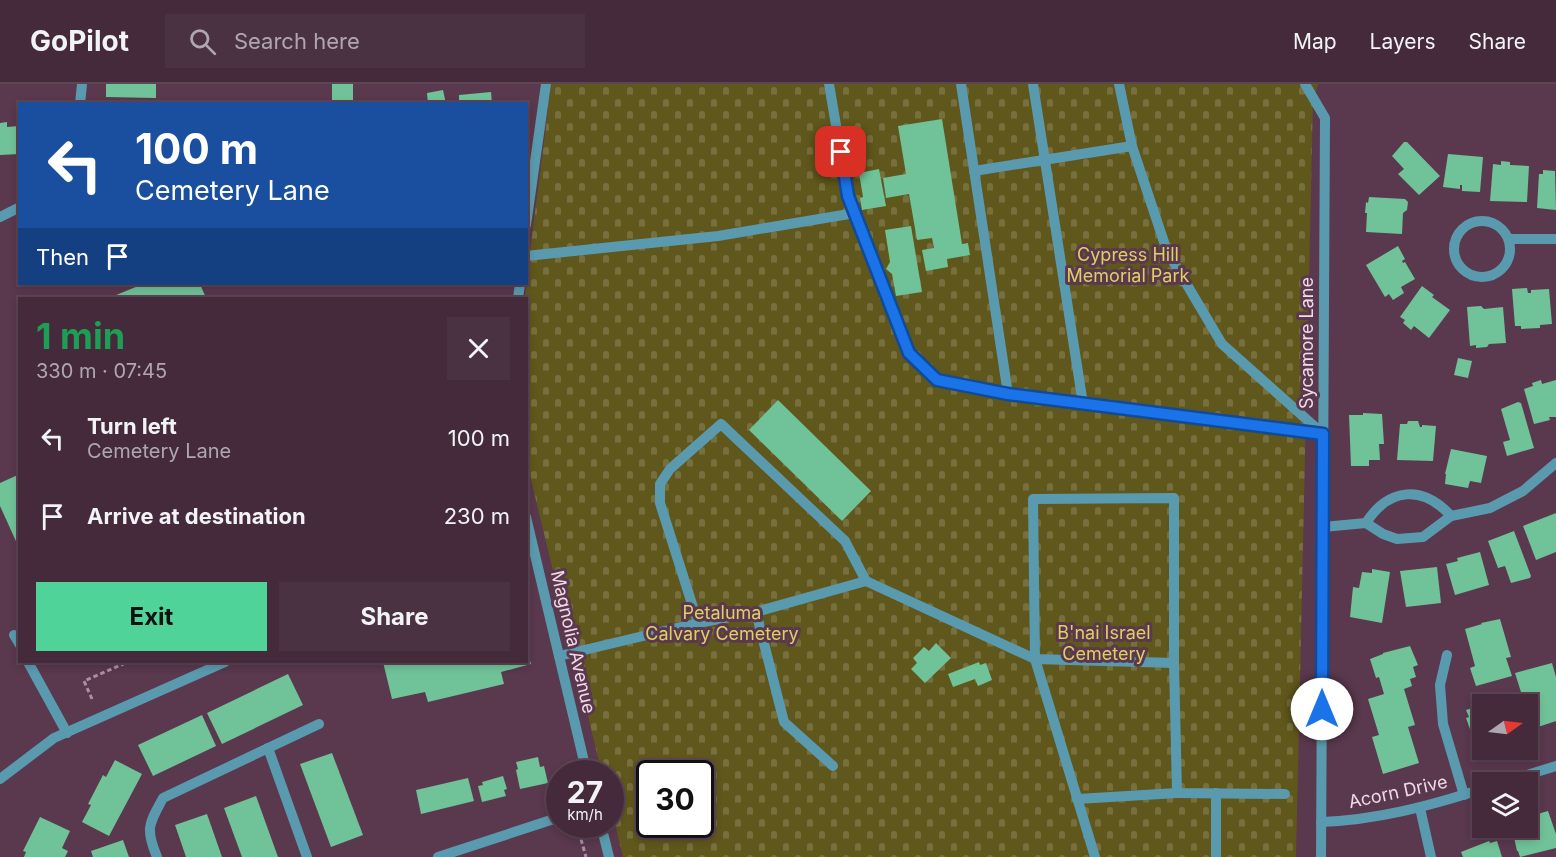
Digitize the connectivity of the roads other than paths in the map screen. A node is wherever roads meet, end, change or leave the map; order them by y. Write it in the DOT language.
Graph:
graph roads {
  1 [pos="82,84"];
  2 [pos="546,84"];
  3 [pos="829,84"];
  4 [pos="961,84"];
  5 [pos="1033,84"];
  6 [pos="1119,84"];
  7 [pos="1305,84"];
  8 [pos="80,102"];
  9 [pos="1132,146"];
  10 [pos="1045,160"];
  11 [pos="974,171"];
  12 [pos="18,208"];
  13 [pos="528,211"];
  14 [pos="855,213"];
  15 [pos="0,217"];
  16 [pos="1509,239"];
  17 [pos="1556,239"];
  18 [pos="528,255"];
  19 [pos="1008,394"];
  20 [pos="1083,404"];
  21 [pos="1323,434"];
  22 [pos="1556,463"];
  23 [pos="1451,516"];
  24 [pos="1366,522"];
  25 [pos="528,526"];
  26 [pos="1323,527"];
  27 [pos="866,581"];
  28 [pos="756,612"];
  29 [pos="698,623"];
  30 [pos="14,635"];
  31 [pos="18,642"];
  32 [pos="1447,655"];
  33 [pos="560,656"];
  34 [pos="1035,659"];
  35 [pos="29,663"];
  36 [pos="223,663"];
  37 [pos="1174,663"];
  38 [pos="319,724"];
  39 [pos="67,733"];
  40 [pos="268,748"];
  41 [pos="584,760"];
  42 [pos="833,766"];
  43 [pos="1556,766"];
  44 [pos="1537,772"];
  45 [pos="0,779"];
  46 [pos="1472,792"];
  47 [pos="1177,793"];
  48 [pos="1216,793"];
  49 [pos="1285,794"];
  50 [pos="1464,795"];
  51 [pos="1077,800"];
  52 [pos="1420,808"];
  53 [pos="546,822"];
  54 [pos="1321,822"];
  55 [pos="604,838"];
  56 [pos="156,857"];
  57 [pos="307,857"];
  58 [pos="438,857"];
  59 [pos="609,857"];
  60 [pos="1095,857"];
  61 [pos="1216,857"];
  62 [pos="1321,857"];
  63 [pos="1431,857"];
  1 -- 8 [label="street"];
  2 -- 13 [label="street"];
  3 -- 14 [label="street"];
  4 -- 11 [label="street"];
  5 -- 10 [label="street"];
  6 -- 9 [label="street"];
  7 -- 21 [label="street, Sycamore Lane"];
  9 -- 10 [label="street"];
  9 -- 21 [label="street"];
  10 -- 11 [label="street"];
  10 -- 20 [label="street"];
  11 -- 19 [label="street"];
  12 -- 15 [label="street"];
  14 -- 18 [label="street"];
  14 -- 19 [label="street"];
  16 -- 16 [label="street"];
  16 -- 17 [label="street"];
  19 -- 20 [label="street"];
  20 -- 21 [label="street"];
  21 -- 26 [label="street, Sycamore Lane"];
  22 -- 23 [label="street"];
  23 -- 24 [label="street"];
  23 -- 24 [label="street"];
  24 -- 26 [label="street"];
  25 -- 33 [label="street, Magnolia Avenue"];
  26 -- 54 [label="street, Sycamore Lane"];
  27 -- 28 [label="street"];
  27 -- 29 [label="street"];
  27 -- 34 [label="street"];
  28 -- 29 [label="street"];
  28 -- 42 [label="street"];
  29 -- 33 [label="street"];
  30 -- 31 [label="street"];
  32 -- 50 [label="street"];
  33 -- 41 [label="street, Magnolia Avenue"];
  34 -- 37 [label="street"];
  34 -- 37 [label="street"];
  34 -- 51 [label="street"];
  35 -- 39 [label="street"];
  36 -- 39 [label="street"];
  37 -- 47 [label="street"];
  38 -- 40 [label="street"];
  39 -- 45 [label="street"];
  40 -- 56 [label="street"];
  40 -- 57 [label="street"];
  43 -- 44 [label="street"];
  46 -- 50 [label="street, Acorn Drive"];
  47 -- 48 [label="street"];
  47 -- 51 [label="street"];
  48 -- 49 [label="street"];
  48 -- 61 [label="street"];
  50 -- 52 [label="street, Acorn Drive"];
  51 -- 60 [label="street"];
  52 -- 54 [label="street, Acorn Drive"];
  52 -- 63 [label="street"];
  53 -- 58 [label="street"];
  54 -- 62 [label="street, Sycamore Lane"];
  55 -- 59 [label="street"];
}
